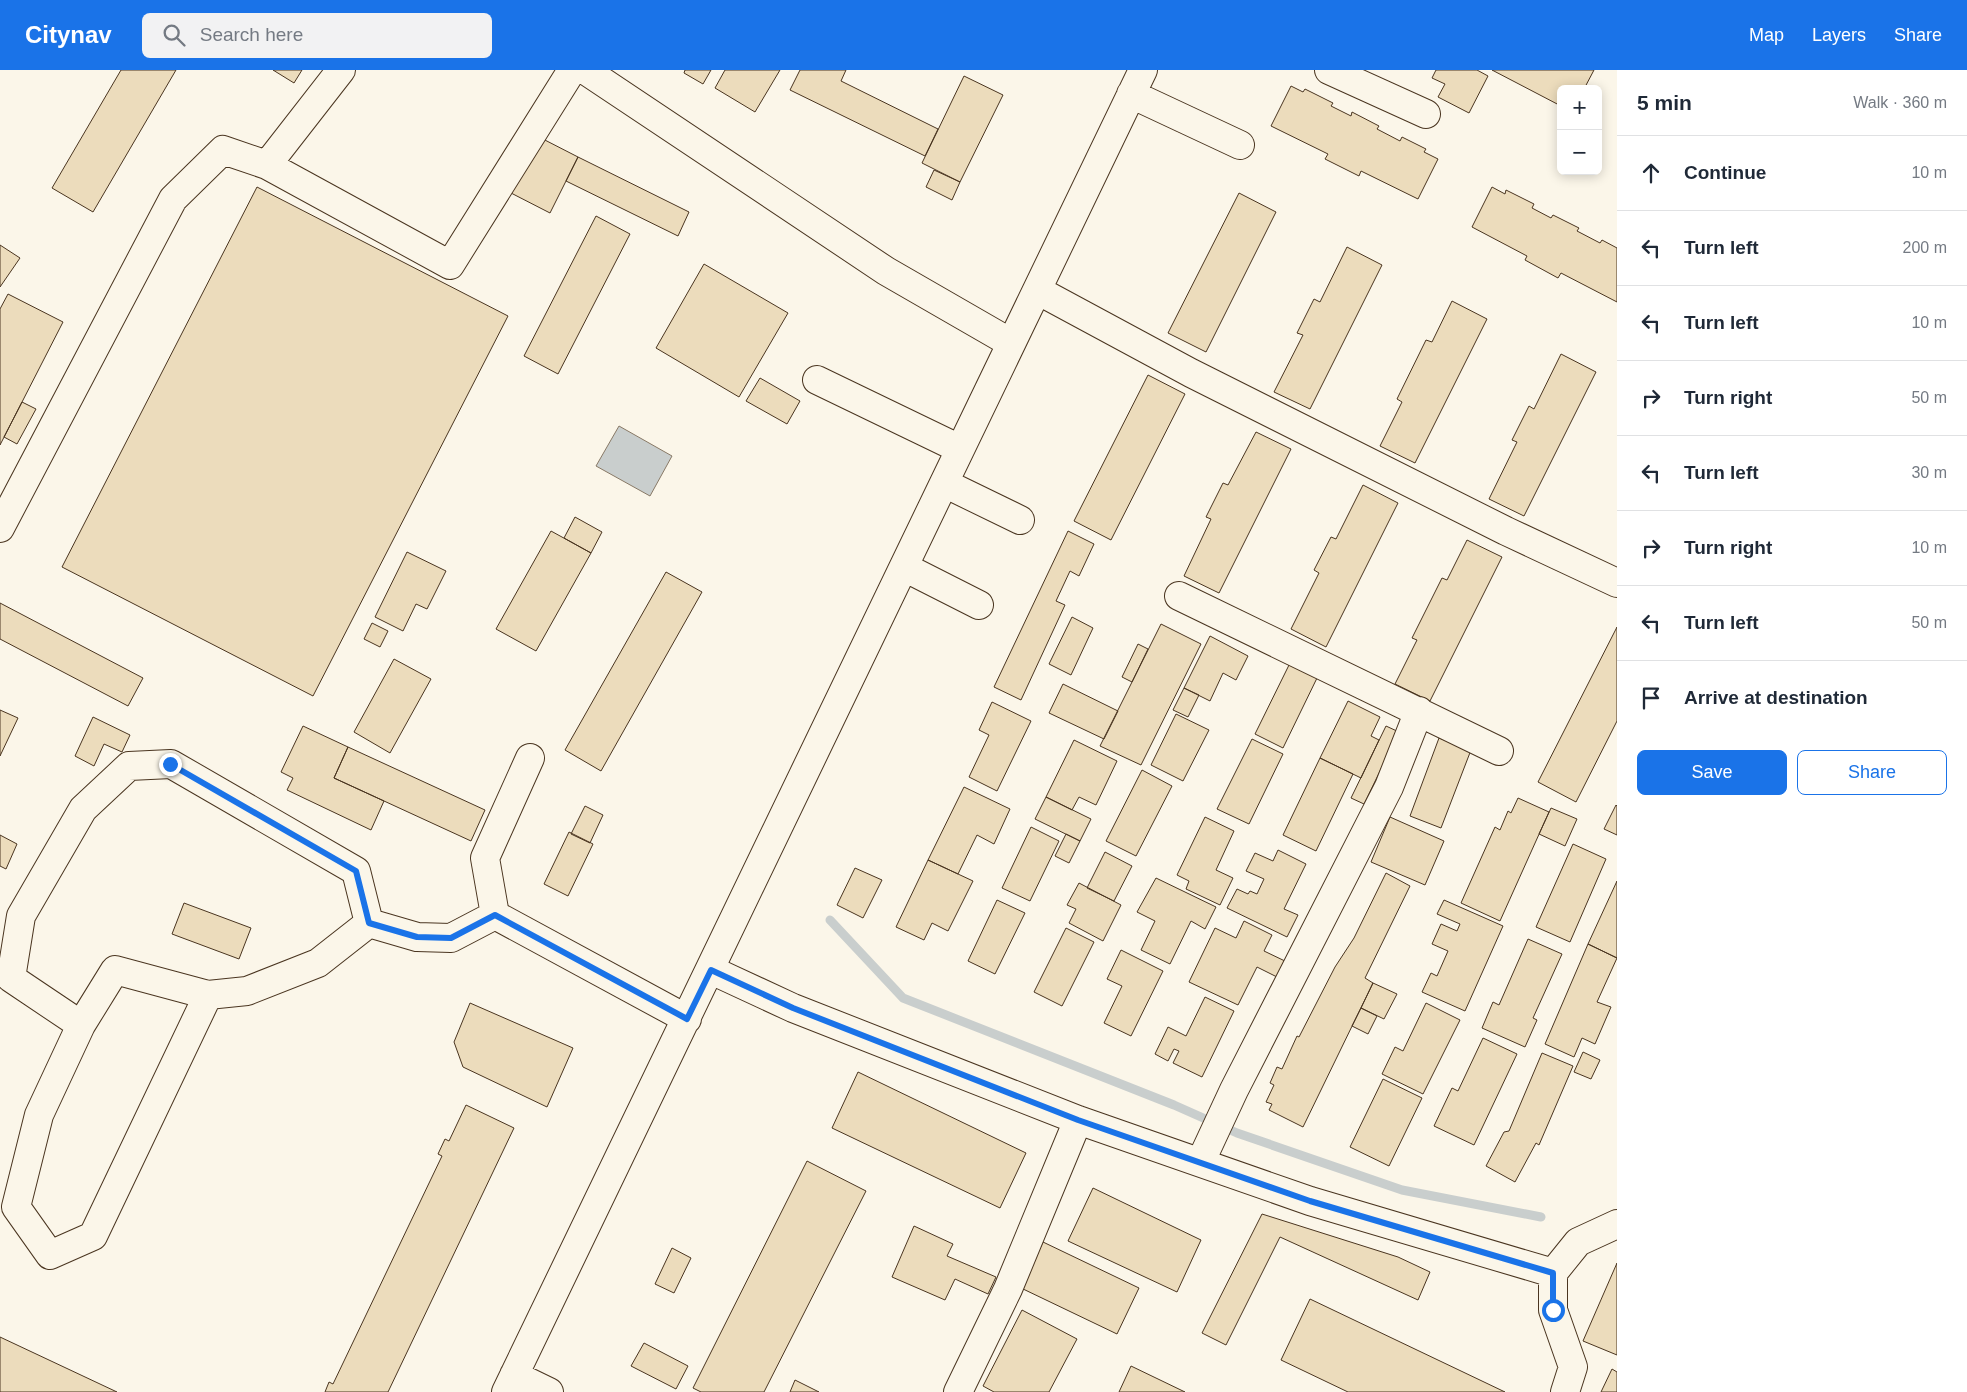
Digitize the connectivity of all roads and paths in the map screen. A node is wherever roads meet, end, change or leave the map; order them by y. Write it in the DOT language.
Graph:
graph roads {
  1 [pos="340,70"];
  2 [pos="572,70"];
  3 [pos="586,70"];
  4 [pos="1143,70"];
  5 [pos="1329,70"];
  6 [pos="1131,94"];
  7 [pos="1426,114"];
  8 [pos="1240,145"];
  9 [pos="267,165"];
  10 [pos="1036,290"];
  11 [pos="1011,343"];
  12 [pos="817,380"];
  13 [pos="960,449"];
  14 [pos="944,483"];
  15 [pos="1020,520"];
  16 [pos="0,528"];
  17 [pos="904,567"];
  18 [pos="1617,583"];
  19 [pos="1179,596"];
  20 [pos="979,605"];
  21 [pos="1419,712"];
  22 [pos="1499,751"];
  23 [pos="530,758"];
  24 [pos="495,915"];
  25 [pos="369,923"];
  26 [pos="711,970"];
  27 [pos="208,995"];
  28 [pos="687,1019"];
  29 [pos="81,1025"];
  30 [pos="1078,1120"];
  31 [pos="1201,1161"];
  32 [pos="1617,1224"];
  33 [pos="1553,1273"];
  34 [pos="510,1384"];
  35 [pos="549,1392"];
  36 [pos="958,1392"];
  37 [pos="1565,1392"];
  1 -- 9 [label="street"];
  2 -- 9 [label="street"];
  3 -- 11 [label="street"];
  4 -- 6 [label="street"];
  5 -- 7 [label="street"];
  6 -- 8 [label="street"];
  6 -- 10 [label="street"];
  9 -- 16 [label="street"];
  10 -- 11 [label="street"];
  10 -- 18 [label="street"];
  11 -- 13 [label="street"];
  12 -- 13 [label="street"];
  13 -- 14 [label="street"];
  14 -- 15 [label="street"];
  14 -- 17 [label="street"];
  17 -- 20 [label="street"];
  17 -- 26 [label="street"];
  19 -- 21 [label="street"];
  21 -- 22 [label="street"];
  21 -- 31 [label="street"];
  23 -- 24 [label="street"];
  24 -- 25 [label="street"];
  24 -- 28 [label="street"];
  25 -- 27 [label="street"];
  25 -- 29 [label="street"];
  26 -- 28 [label="street"];
  26 -- 30 [label="street"];
  27 -- 29 [label="street"];
  27 -- 29 [label="street"];
  28 -- 34 [label="street"];
  30 -- 31 [label="street"];
  30 -- 36 [label="street"];
  31 -- 33 [label="street"];
  32 -- 33 [label="street"];
  33 -- 37 [label="street"];
  34 -- 35 [label="street"];
}
